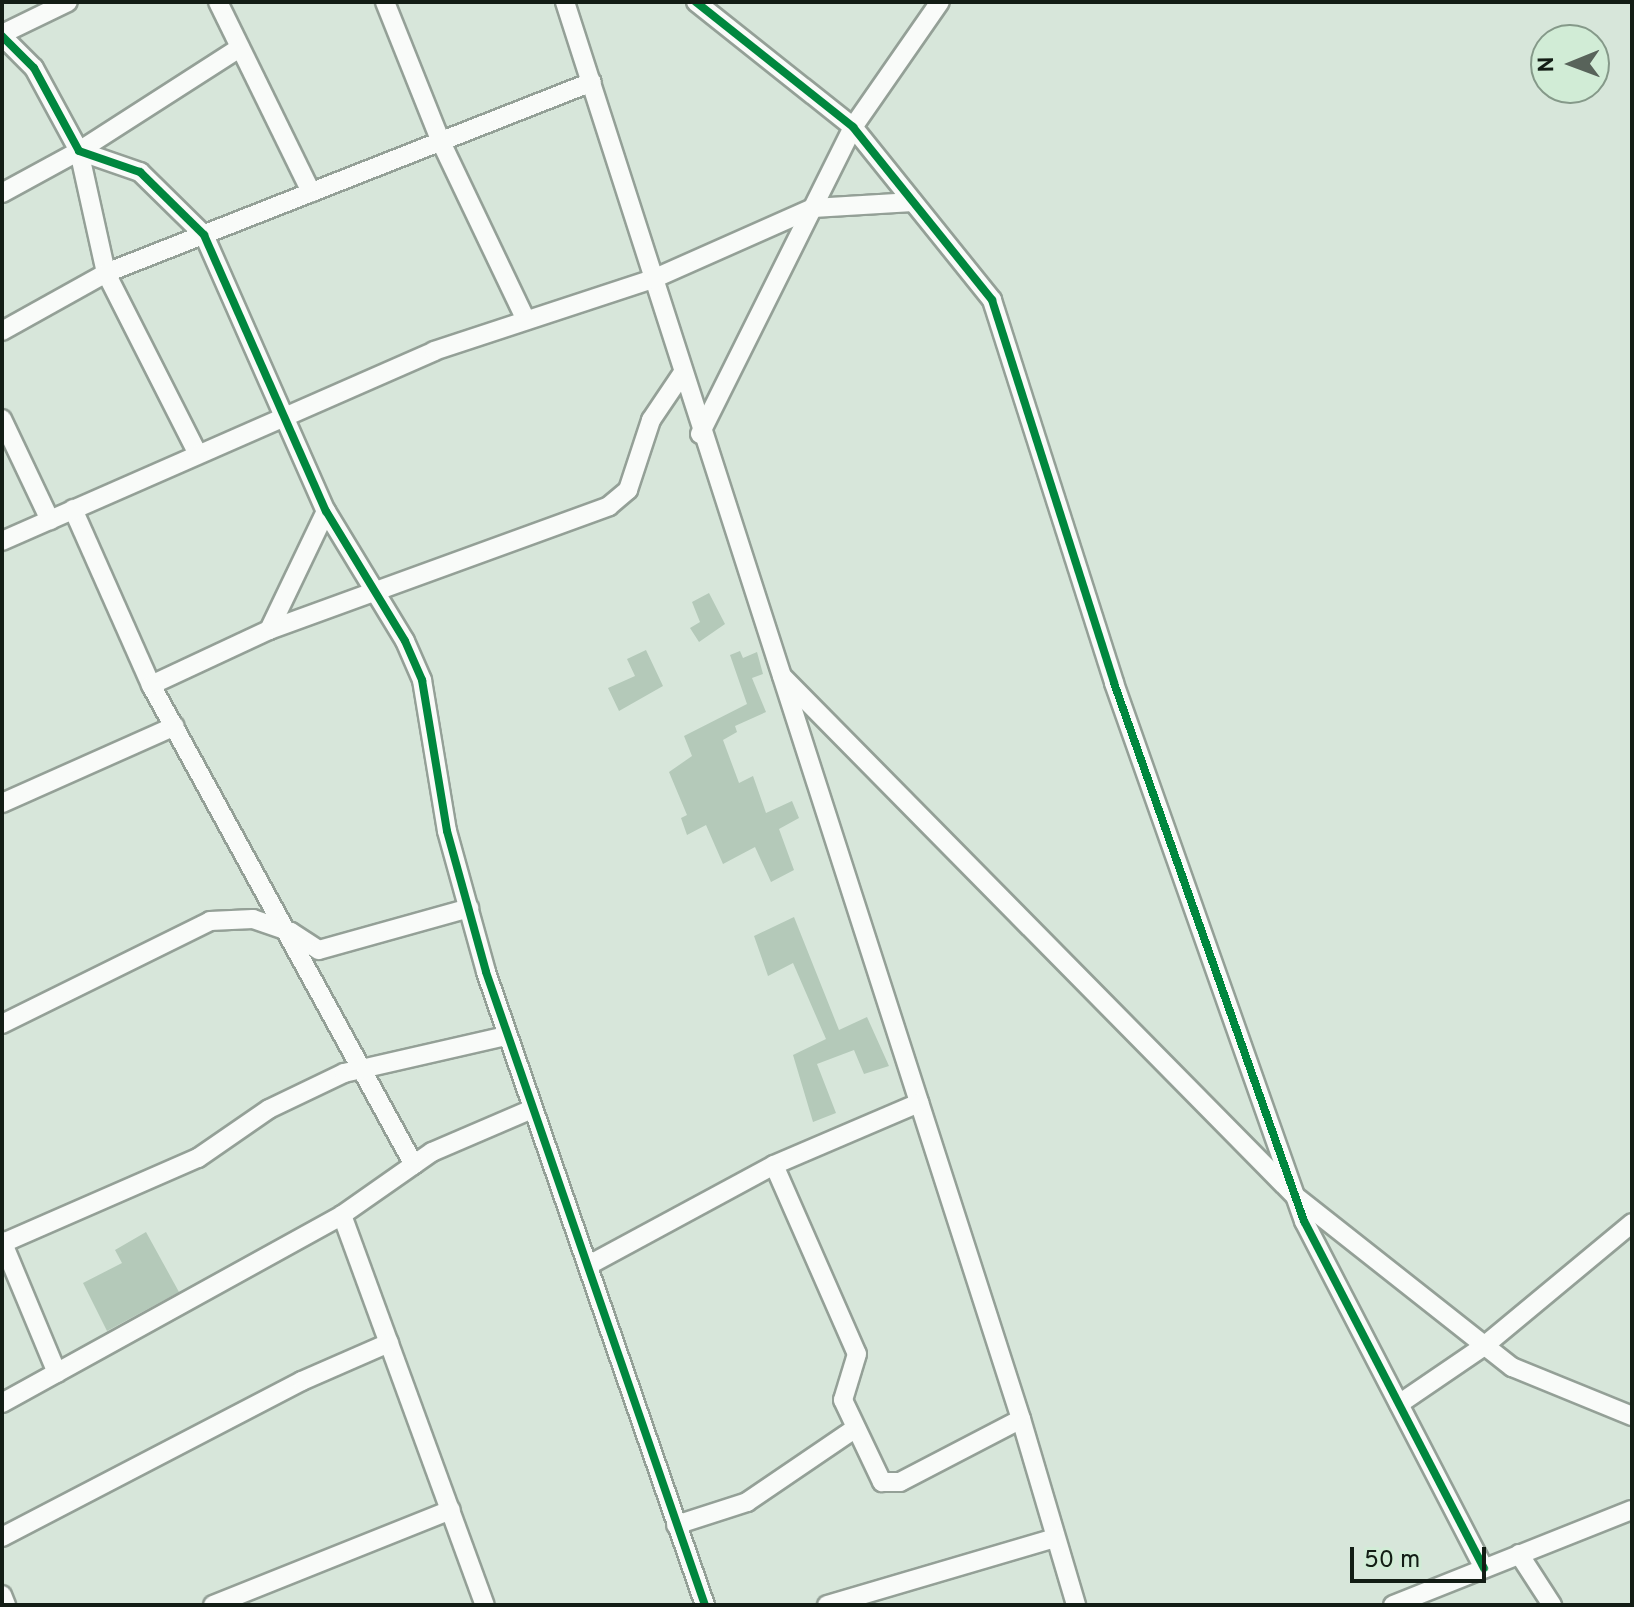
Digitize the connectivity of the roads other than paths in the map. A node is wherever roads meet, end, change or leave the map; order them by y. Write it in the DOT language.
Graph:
graph roads {
  1 [pos="68,2"];
  2 [pos="218,2"];
  3 [pos="385,2"];
  4 [pos="565,2"];
  5 [pos="696,2"];
  6 [pos="940,2"];
  7 [pos="2,35"];
  8 [pos="238,49"];
  9 [pos="592,82"];
  10 [pos="853,127"];
  11 [pos="441,142"];
  12 [pos="79,151"];
  13 [pos="311,192"];
  14 [pos="2,193"];
  15 [pos="913,202"];
  16 [pos="813,208"];
  17 [pos="204,235"];
  18 [pos="106,273"];
  19 [pos="653,279"];
  20 [pos="526,320"];
  21 [pos="2,331"];
  22 [pos="682,374"];
  23 [pos="286,414"];
  24 [pos="2,419"];
  25 [pos="700,434"];
  26 [pos="197,452"];
  27 [pos="73,509"];
  28 [pos="326,511"];
  29 [pos="50,520"];
  30 [pos="2,541"];
  31 [pos="371,591"];
  32 [pos="269,630"];
  33 [pos="777,671"];
  34 [pos="151,685"];
  35 [pos="175,726"];
  36 [pos="2,803"];
  37 [pos="469,908"];
  38 [pos="291,932"];
  39 [pos="2,1024"];
  40 [pos="506,1036"];
  41 [pos="364,1067"];
  42 [pos="919,1103"];
  43 [pos="530,1110"];
  44 [pos="414,1165"];
  45 [pos="774,1165"];
  46 [pos="1294,1195"];
  47 [pos="342,1215"];
  48 [pos="1632,1223"];
  49 [pos="2,1242"];
  50 [pos="589,1265"];
  51 [pos="389,1343"];
  52 [pos="1484,1346"];
  53 [pos="57,1373"];
  54 [pos="2,1403"];
  55 [pos="1399,1404"];
  56 [pos="1632,1416"];
  57 [pos="1021,1419"];
  58 [pos="853,1430"];
  59 [pos="451,1510"];
  60 [pos="1632,1510"];
  61 [pos="676,1525"];
  62 [pos="2,1537"];
  63 [pos="1055,1538"];
  64 [pos="1519,1554"];
  65 [pos="1484,1568"];
  66 [pos="2,1595"];
  67 [pos="6,1605"];
  68 [pos="213,1605"];
  69 [pos="485,1605"];
  70 [pos="705,1605"];
  71 [pos="827,1605"];
  72 [pos="1076,1605"];
  73 [pos="1393,1605"];
  74 [pos="1552,1605"];
  1 -- 7 [label="street"];
  2 -- 8 [label="street"];
  3 -- 11 [label="street"];
  4 -- 9 [label="street"];
  5 -- 10 [label="street"];
  6 -- 10 [label="street"];
  7 -- 12 [label="street"];
  8 -- 12 [label="street"];
  8 -- 13 [label="street"];
  9 -- 11 [label="street"];
  9 -- 19 [label="street"];
  10 -- 15 [label="street"];
  10 -- 16 [label="street"];
  11 -- 13 [label="street"];
  11 -- 20 [label="street"];
  12 -- 14 [label="street"];
  12 -- 17 [label="street"];
  12 -- 18 [label="street"];
  13 -- 17 [label="street"];
  15 -- 16 [label="street"];
  15 -- 46 [label="street"];
  16 -- 19 [label="street"];
  16 -- 25 [label="street"];
  17 -- 18 [label="street"];
  17 -- 23 [label="street"];
  18 -- 21 [label="street"];
  18 -- 26 [label="street"];
  19 -- 20 [label="street"];
  19 -- 22 [label="street"];
  20 -- 23 [label="street"];
  22 -- 25 [label="street"];
  22 -- 31 [label="street"];
  23 -- 26 [label="street"];
  23 -- 28 [label="street"];
  24 -- 29 [label="street"];
  25 -- 33 [label="street"];
  26 -- 27 [label="street"];
  27 -- 29 [label="street"];
  27 -- 34 [label="street"];
  28 -- 31 [label="street"];
  28 -- 32 [label="street"];
  29 -- 30 [label="street"];
  31 -- 32 [label="street"];
  31 -- 37 [label="street"];
  32 -- 34 [label="street"];
  33 -- 42 [label="street"];
  33 -- 46 [label="street"];
  34 -- 35 [label="street"];
  35 -- 36 [label="street"];
  35 -- 38 [label="street"];
  37 -- 38 [label="street"];
  37 -- 40 [label="street"];
  38 -- 39 [label="street"];
  38 -- 41 [label="street"];
  40 -- 41 [label="street"];
  40 -- 43 [label="street"];
  41 -- 44 [label="street"];
  41 -- 49 [label="street"];
  42 -- 45 [label="street"];
  42 -- 57 [label="street"];
  43 -- 44 [label="street"];
  43 -- 50 [label="street"];
  44 -- 47 [label="street"];
  45 -- 50 [label="street"];
  45 -- 58 [label="street"];
  46 -- 52 [label="street"];
  46 -- 55 [label="street"];
  47 -- 51 [label="street"];
  47 -- 53 [label="street"];
  48 -- 52 [label="street"];
  49 -- 53 [label="street"];
  50 -- 61 [label="street"];
  51 -- 59 [label="street"];
  51 -- 62 [label="street"];
  52 -- 55 [label="street"];
  52 -- 56 [label="street"];
  53 -- 54 [label="street"];
  55 -- 65 [label="street"];
  57 -- 58 [label="street"];
  57 -- 63 [label="street"];
  58 -- 61 [label="street"];
  59 -- 68 [label="street"];
  59 -- 69 [label="street"];
  60 -- 64 [label="street"];
  61 -- 70 [label="street"];
  63 -- 71 [label="street"];
  63 -- 72 [label="street"];
  64 -- 65 [label="street"];
  64 -- 74 [label="street"];
  65 -- 73 [label="street"];
  66 -- 67 [label="street"];
}
